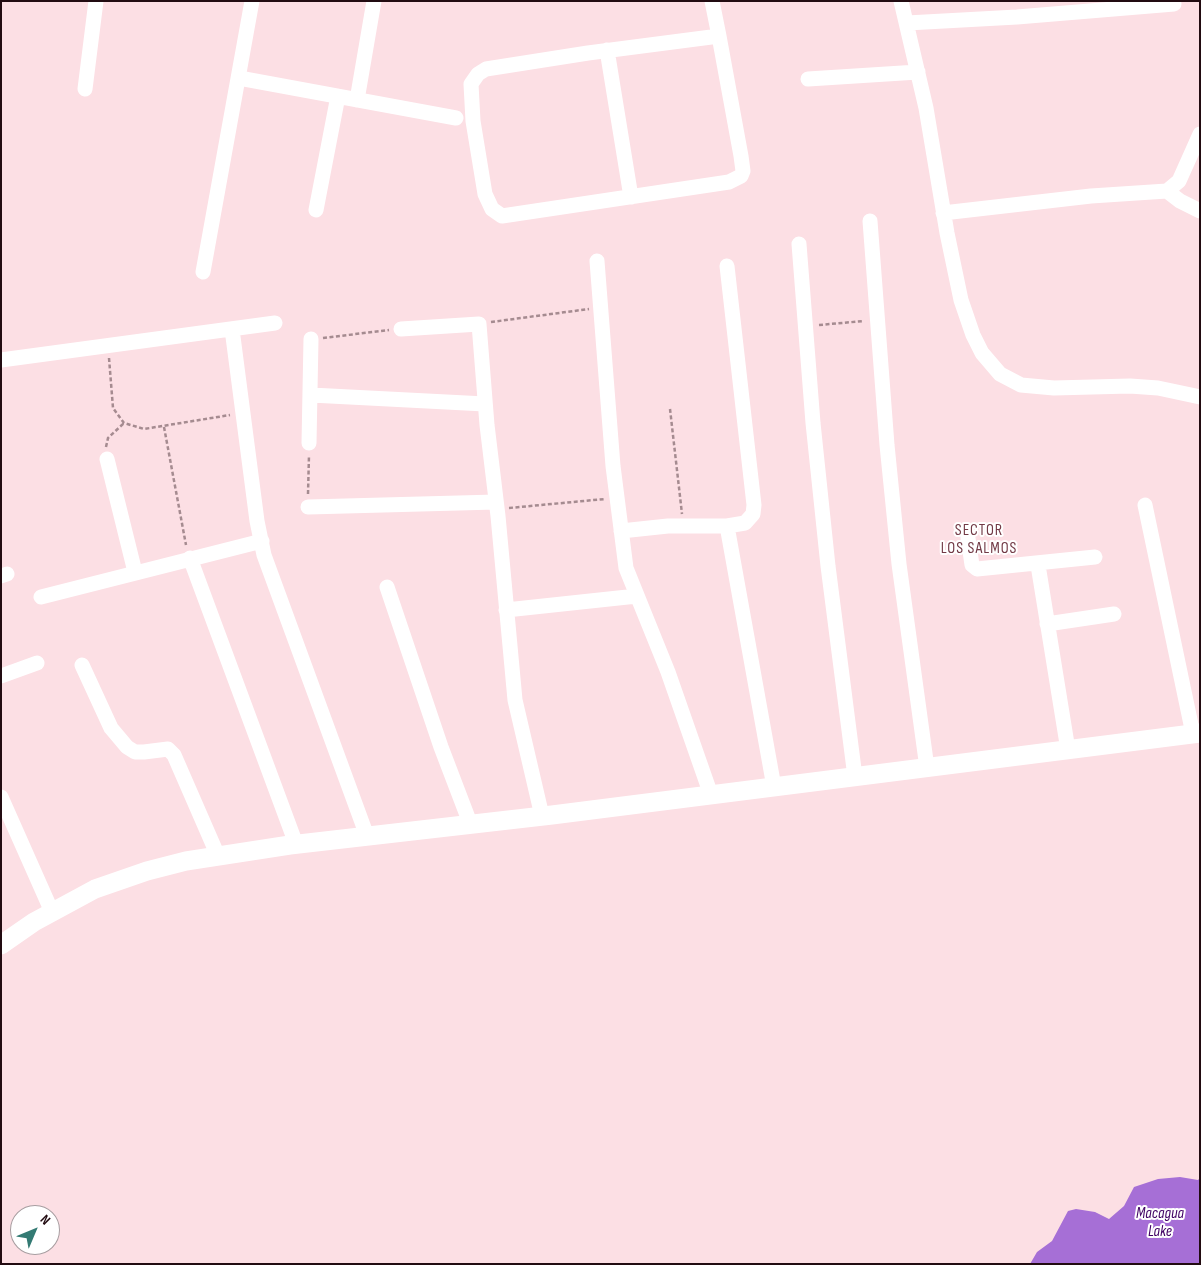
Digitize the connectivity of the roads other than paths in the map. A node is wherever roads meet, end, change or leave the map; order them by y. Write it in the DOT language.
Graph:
graph roads {
  1 [pos="96,1"];
  2 [pos="252,1"];
  3 [pos="374,1"];
  4 [pos="712,1"];
  5 [pos="902,1"];
  6 [pos="1174,4"];
  7 [pos="907,23"];
  8 [pos="718,36"];
  9 [pos="607,50"];
  10 [pos="918,72"];
  11 [pos="239,78"];
  12 [pos="808,79"];
  13 [pos="84,90"];
  14 [pos="338,96"];
  15 [pos="357,100"];
  16 [pos="456,118"];
  17 [pos="1200,134"];
  18 [pos="1167,191"];
  19 [pos="631,197"];
  20 [pos="316,210"];
  21 [pos="1200,211"];
  22 [pos="944,213"];
  23 [pos="870,221"];
  24 [pos="799,244"];
  25 [pos="597,261"];
  26 [pos="727,266"];
  27 [pos="203,272"];
  28 [pos="275,324"];
  29 [pos="401,328"];
  30 [pos="232,329"];
  31 [pos="311,339"];
  32 [pos="1,360"];
  33 [pos="311,395"];
  34 [pos="1200,397"];
  35 [pos="485,404"];
  36 [pos="309,443"];
  37 [pos="107,459"];
  38 [pos="1145,505"];
  39 [pos="497,506"];
  40 [pos="308,508"];
  41 [pos="727,526"];
  42 [pos="621,531"];
  43 [pos="968,538"];
  44 [pos="262,541"];
  45 [pos="190,558"];
  46 [pos="1095,558"];
  47 [pos="1038,565"];
  48 [pos="135,572"];
  49 [pos="387,587"];
  50 [pos="637,596"];
  51 [pos="41,597"];
  52 [pos="506,610"];
  53 [pos="1114,614"];
  54 [pos="1048,624"];
  55 [pos="37,662"];
  56 [pos="82,665"];
  57 [pos="1,676"];
  58 [pos="1196,734"];
  59 [pos="1068,750"];
  60 [pos="927,768"];
  61 [pos="855,777"];
  62 [pos="774,787"];
  63 [pos="711,795"];
  64 [pos="1,797"];
  65 [pos="542,816"];
  66 [pos="470,823"];
  67 [pos="367,836"];
  68 [pos="296,844"];
  69 [pos="218,856"];
  70 [pos="52,912"];
  71 [pos="1,945"];
  1 -- 13 [label="street"];
  2 -- 11 [label="street"];
  3 -- 15 [label="street"];
  4 -- 8 [label="street"];
  5 -- 7 [label="street"];
  6 -- 7 [label="street"];
  7 -- 10 [label="street"];
  8 -- 9 [label="street"];
  8 -- 19 [label="street"];
  9 -- 19 [label="street"];
  9 -- 19 [label="street"];
  10 -- 12 [label="street"];
  10 -- 22 [label="street"];
  11 -- 14 [label="street"];
  11 -- 27 [label="street"];
  14 -- 15 [label="street"];
  14 -- 20 [label="street"];
  15 -- 16 [label="street"];
  17 -- 18 [label="street"];
  18 -- 21 [label="street"];
  18 -- 22 [label="street"];
  22 -- 34 [label="street"];
  23 -- 60 [label="street"];
  24 -- 61 [label="street"];
  25 -- 42 [label="street"];
  26 -- 41 [label="street"];
  28 -- 30 [label="street"];
  29 -- 35 [label="street"];
  30 -- 32 [label="street"];
  30 -- 44 [label="street"];
  31 -- 33 [label="street"];
  33 -- 35 [label="street"];
  33 -- 36 [label="street"];
  35 -- 39 [label="street"];
  37 -- 48 [label="street"];
  38 -- 58 [label="street"];
  39 -- 40 [label="street"];
  39 -- 52 [label="street"];
  41 -- 42 [label="street"];
  41 -- 62 [label="street"];
  42 -- 50 [label="street"];
  43 -- 47 [label="street"];
  44 -- 45 [label="street"];
  44 -- 67 [label="street"];
  45 -- 48 [label="street"];
  45 -- 68 [label="street"];
  46 -- 47 [label="street"];
  47 -- 54 [label="street"];
  48 -- 51 [label="street"];
  49 -- 66 [label="street"];
  50 -- 52 [label="street"];
  50 -- 63 [label="street"];
  52 -- 65 [label="street"];
  53 -- 54 [label="street"];
  54 -- 59 [label="street"];
  55 -- 57 [label="street"];
  56 -- 69 [label="street"];
  58 -- 59 [label="street"];
  59 -- 60 [label="street"];
  60 -- 61 [label="street"];
  61 -- 62 [label="street"];
  62 -- 63 [label="street"];
  63 -- 65 [label="street"];
  64 -- 70 [label="street"];
  65 -- 66 [label="street"];
  66 -- 67 [label="street"];
  67 -- 68 [label="street"];
  68 -- 69 [label="street"];
  69 -- 70 [label="street"];
  70 -- 71 [label="street"];
}
